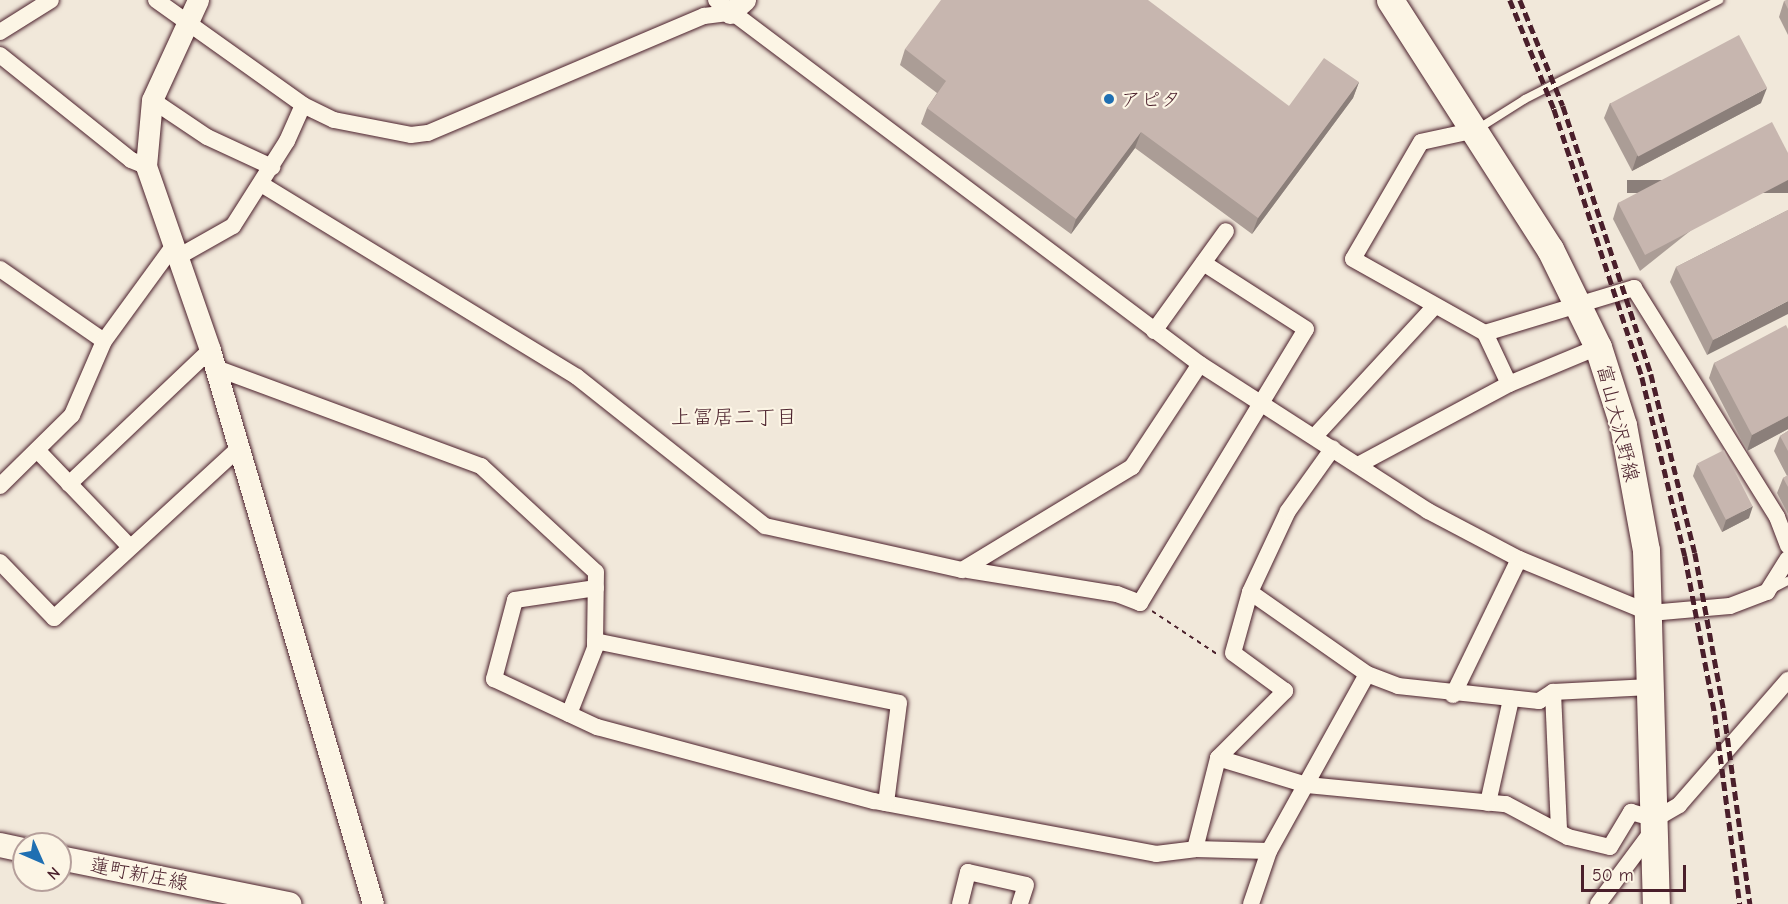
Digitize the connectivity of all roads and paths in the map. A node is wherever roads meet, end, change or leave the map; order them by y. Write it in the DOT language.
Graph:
graph roads {
  1 [pos="51,0"];
  2 [pos="156,0"];
  3 [pos="198,0"];
  4 [pos="1390,0"];
  5 [pos="1719,0"];
  6 [pos="731,4"];
  7 [pos="189,20"];
  8 [pos="0,32"];
  9 [pos="0,55"];
  10 [pos="152,100"];
  11 [pos="303,105"];
  12 [pos="1476,130"];
  13 [pos="147,166"];
  14 [pos="272,167"];
  15 [pos="261,184"];
  16 [pos="1226,231"];
  17 [pos="176,251"];
  18 [pos="1203,262"];
  19 [pos="0,269"];
  20 [pos="1434,307"];
  21 [pos="1580,307"];
  22 [pos="1154,331"];
  23 [pos="1485,333"];
  24 [pos="104,341"];
  25 [pos="1598,347"];
  26 [pos="213,359"];
  27 [pos="1200,364"];
  28 [pos="1509,384"];
  29 [pos="1259,401"];
  30 [pos="1315,436"];
  31 [pos="1333,448"];
  32 [pos="238,449"];
  33 [pos="37,450"];
  34 [pos="1358,465"];
  35 [pos="69,484"];
  36 [pos="0,486"];
  37 [pos="128,545"];
  38 [pos="1788,546"];
  39 [pos="1519,559"];
  40 [pos="1788,559"];
  41 [pos="0,562"];
  42 [pos="968,570"];
  43 [pos="1788,581"];
  44 [pos="596,588"];
  45 [pos="1250,591"];
  46 [pos="1767,592"];
  47 [pos="1140,603"];
  48 [pos="1650,613"];
  49 [pos="595,641"];
  50 [pos="1233,653"];
  51 [pos="1367,674"];
  52 [pos="1788,680"];
  53 [pos="1650,687"];
  54 [pos="1553,692"];
  55 [pos="1453,695"];
  56 [pos="1511,699"];
  57 [pos="568,714"];
  58 [pos="1218,758"];
  59 [pos="1307,785"];
  60 [pos="886,803"];
  61 [pos="1488,803"];
  62 [pos="1655,819"];
  63 [pos="1559,832"];
  64 [pos="1195,849"];
  65 [pos="1269,851"];
  66 [pos="72,860"];
  67 [pos="289,904"];
  68 [pos="373,904"];
  69 [pos="960,904"];
  70 [pos="1020,904"];
  71 [pos="1251,904"];
  72 [pos="1598,904"];
  73 [pos="1656,904"];
  1 -- 8 [label="street"];
  2 -- 7 [label="street"];
  3 -- 7 [label="street"];
  4 -- 12 [label="main road, 富山大沢野線"];
  5 -- 12 [label="lane"];
  6 -- 11 [label="street"];
  6 -- 22 [label="street"];
  7 -- 10 [label="street"];
  7 -- 11 [label="street"];
  9 -- 13 [label="street"];
  10 -- 13 [label="street"];
  10 -- 14 [label="street"];
  11 -- 14 [label="street"];
  12 -- 20 [label="street"];
  12 -- 21 [label="main road, 富山大沢野線"];
  13 -- 17 [label="street"];
  14 -- 15 [label="street"];
  15 -- 17 [label="street"];
  15 -- 42 [label="street"];
  16 -- 18 [label="street"];
  17 -- 24 [label="street"];
  17 -- 26 [label="street"];
  18 -- 22 [label="street"];
  18 -- 29 [label="street"];
  19 -- 24 [label="street"];
  20 -- 23 [label="street"];
  20 -- 30 [label="street"];
  21 -- 23 [label="street"];
  21 -- 25 [label="main road, 富山大沢野線"];
  21 -- 38 [label="street"];
  22 -- 27 [label="street"];
  23 -- 28 [label="street"];
  24 -- 33 [label="street"];
  25 -- 28 [label="street"];
  25 -- 48 [label="main road, 富山大沢野線"];
  26 -- 32 [label="street"];
  26 -- 35 [label="street"];
  26 -- 44 [label="street"];
  27 -- 29 [label="street"];
  27 -- 42 [label="street"];
  28 -- 34 [label="street"];
  29 -- 30 [label="street"];
  29 -- 47 [label="street"];
  30 -- 31 [label="street"];
  31 -- 34 [label="street"];
  31 -- 45 [label="street"];
  32 -- 37 [label="street"];
  32 -- 68 [label="street"];
  33 -- 35 [label="street"];
  33 -- 36 [label="street"];
  34 -- 39 [label="street"];
  35 -- 37 [label="street"];
  37 -- 41 [label="street"];
  39 -- 48 [label="street"];
  39 -- 55 [label="street"];
  40 -- 46 [label="street"];
  42 -- 47 [label="street"];
  43 -- 46 [label="lane"];
  44 -- 49 [label="street"];
  44 -- 57 [label="street"];
  45 -- 50 [label="street"];
  45 -- 51 [label="street"];
  46 -- 48 [label="street"];
  47 -- 50 [label="path"];
  48 -- 53 [label="main road, 富山大沢野線"];
  49 -- 57 [label="street"];
  49 -- 60 [label="street"];
  50 -- 58 [label="street"];
  51 -- 55 [label="street"];
  51 -- 59 [label="street"];
  52 -- 62 [label="street"];
  53 -- 54 [label="street"];
  53 -- 62 [label="main road, 富山大沢野線"];
  54 -- 56 [label="street"];
  54 -- 63 [label="street"];
  55 -- 56 [label="street"];
  56 -- 61 [label="street"];
  57 -- 60 [label="street"];
  58 -- 59 [label="street"];
  58 -- 64 [label="street"];
  59 -- 61 [label="street"];
  59 -- 65 [label="street"];
  60 -- 64 [label="street"];
  61 -- 63 [label="street"];
  62 -- 63 [label="street"];
  62 -- 72 [label="street"];
  62 -- 73 [label="main road, 富山大沢野線"];
  64 -- 65 [label="street"];
  65 -- 71 [label="street"];
  66 -- 67 [label="main road, 蓮町新庄線"];
  69 -- 70 [label="street"];
}
